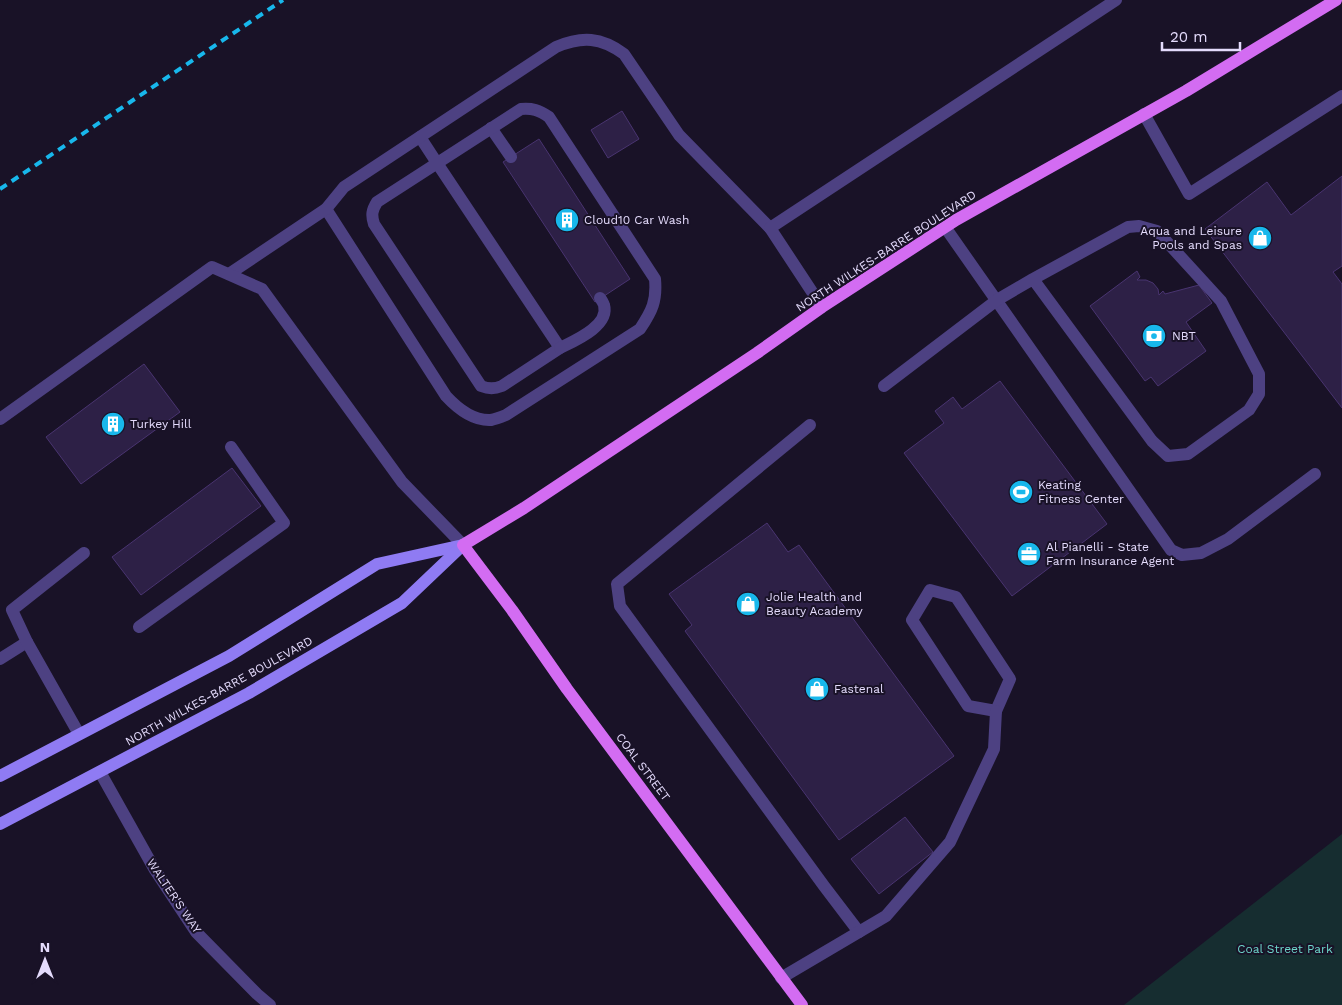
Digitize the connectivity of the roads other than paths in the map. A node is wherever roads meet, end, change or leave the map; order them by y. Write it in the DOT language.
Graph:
graph roads {
  1 [pos="1336,0"];
  2 [pos="1112,1"];
  3 [pos="1342,96"];
  4 [pos="1144,114"];
  5 [pos="491,128"];
  6 [pos="420,137"];
  7 [pos="511,157"];
  8 [pos="436,163"];
  9 [pos="326,209"];
  10 [pos="946,227"];
  11 [pos="770,228"];
  12 [pos="229,274"];
  13 [pos="1033,279"];
  14 [pos="600,298"];
  15 [pos="997,300"];
  16 [pos="822,307"];
  17 [pos="560,348"];
  18 [pos="884,386"];
  19 [pos="0,419"];
  20 [pos="810,425"];
  21 [pos="231,447"];
  22 [pos="1315,474"];
  23 [pos="463,545"];
  24 [pos="84,553"];
  25 [pos="140,627"];
  26 [pos="27,642"];
  27 [pos="0,659"];
  28 [pos="996,711"];
  29 [pos="79,734"];
  30 [pos="100,772"];
  31 [pos="0,776"];
  32 [pos="0,824"];
  33 [pos="859,932"];
  34 [pos="781,978"];
  35 [pos="270,1005"];
  36 [pos="802,1005"];
  1 -- 4 [label="main road, NORTH WILKES-BARRE BOULEVARD"];
  2 -- 11 [label="street"];
  3 -- 4 [label="street"];
  4 -- 10 [label="main road, NORTH WILKES-BARRE BOULEVARD"];
  5 -- 7 [label="street"];
  5 -- 8 [label="street"];
  5 -- 9 [label="street"];
  6 -- 8 [label="street"];
  6 -- 9 [label="street"];
  6 -- 11 [label="street"];
  8 -- 17 [label="street"];
  8 -- 17 [label="street"];
  9 -- 12 [label="street"];
  10 -- 15 [label="street"];
  10 -- 16 [label="main road, NORTH WILKES-BARRE BOULEVARD"];
  11 -- 16 [label="street"];
  12 -- 19 [label="street"];
  12 -- 23 [label="street"];
  13 -- 13 [label="street"];
  13 -- 15 [label="street"];
  14 -- 17 [label="street"];
  15 -- 18 [label="street"];
  15 -- 22 [label="street"];
  16 -- 23 [label="main road, NORTH WILKES-BARRE BOULEVARD"];
  20 -- 33 [label="street"];
  21 -- 25 [label="street"];
  23 -- 29 [label="main road, NORTH WILKES-BARRE BOULEVARD"];
  23 -- 30 [label="main road, NORTH WILKES-BARRE BOULEVARD"];
  23 -- 34 [label="main road, COAL STREET"];
  24 -- 26 [label="street"];
  26 -- 27 [label="street"];
  26 -- 29 [label="street"];
  28 -- 28 [label="street"];
  28 -- 33 [label="street"];
  29 -- 31 [label="main road, NORTH WILKES-BARRE BOULEVARD"];
  30 -- 32 [label="main road, NORTH WILKES-BARRE BOULEVARD"];
  30 -- 35 [label="street, WALTER'S WAY"];
  33 -- 34 [label="street"];
  34 -- 36 [label="main road, COAL STREET"];
}
